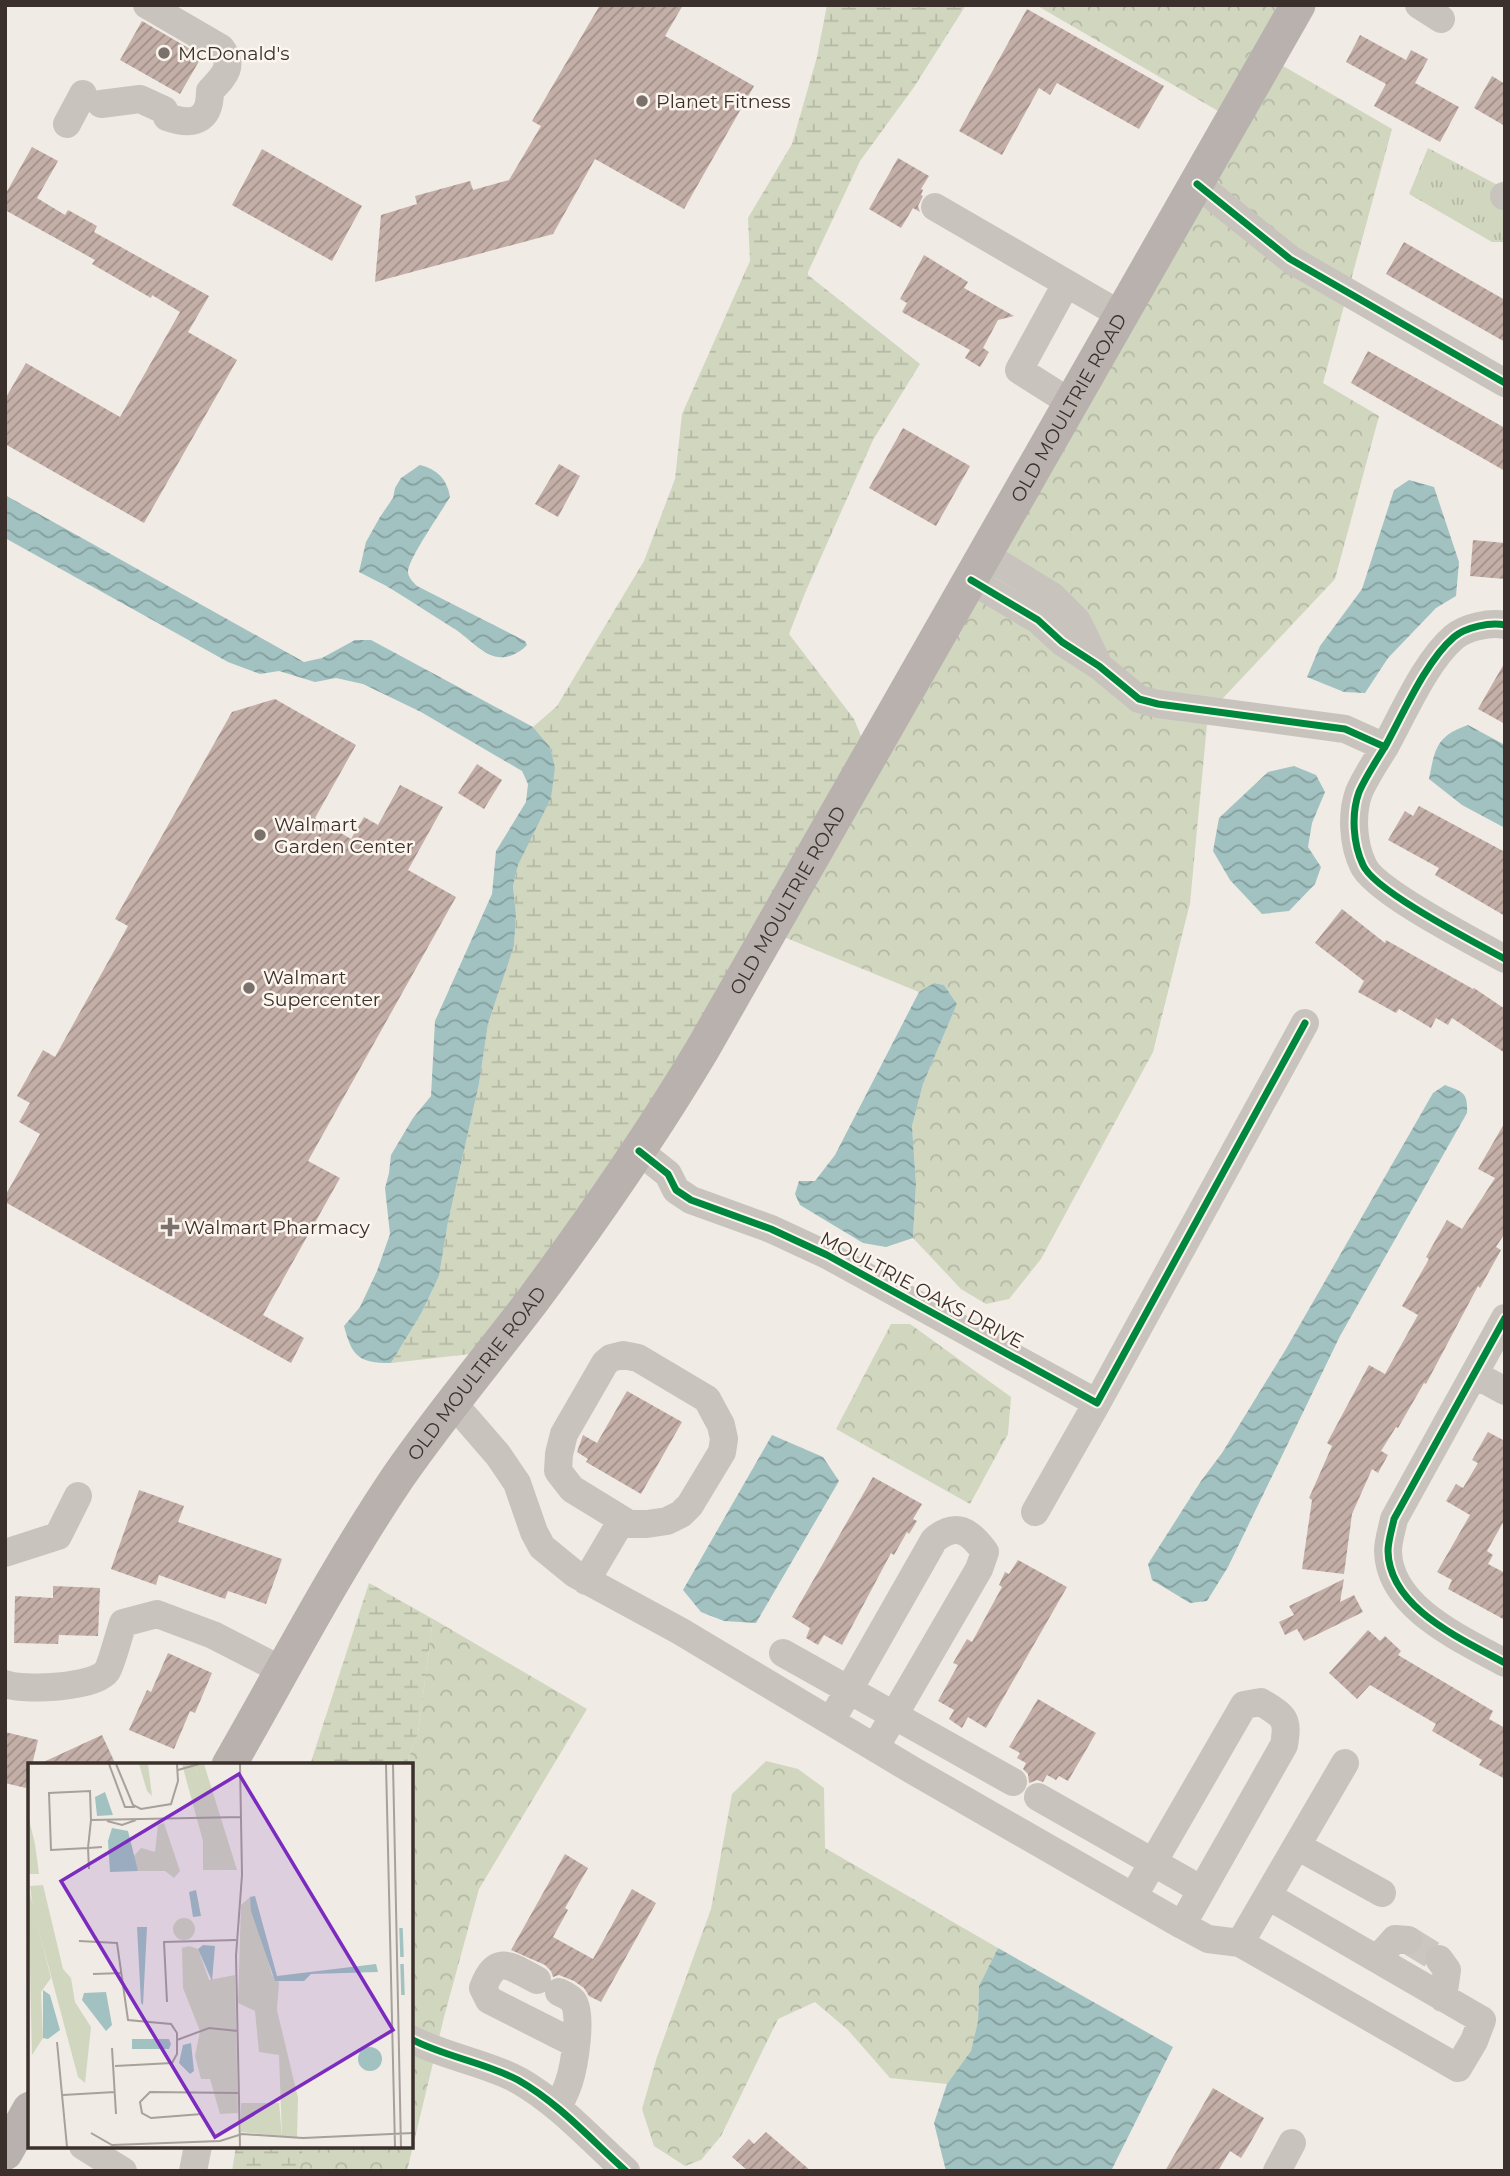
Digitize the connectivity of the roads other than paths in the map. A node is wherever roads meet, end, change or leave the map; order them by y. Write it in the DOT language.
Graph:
graph roads {
  1 [pos="147,5"];
  2 [pos="1298,5"];
  3 [pos="67,124"];
  4 [pos="1196,184"];
  5 [pos="935,207"];
  6 [pos="1066,284"];
  7 [pos="1121,316"];
  8 [pos="1505,383"];
  9 [pos="1071,403"];
  10 [pos="978,567"];
  11 [pos="1505,625"];
  12 [pos="1385,747"];
  13 [pos="1505,959"];
  14 [pos="1305,1023"];
  15 [pos="639,1151"];
  16 [pos="1505,1318"];
  17 [pos="1474,1374"];
  18 [pos="1505,1391"];
  19 [pos="453,1403"];
  20 [pos="1097,1403"];
  21 [pos="78,1496"];
  22 [pos="1035,1512"];
  23 [pos="622,1520"];
  24 [pos="5,1553"];
  25 [pos="586,1581"];
  26 [pos="783,1653"];
  27 [pos="1505,1663"];
  28 [pos="283,1671"];
  29 [pos="5,1684"];
  30 [pos="849,1690"];
  31 [pos="894,1715"];
  32 [pos="831,1721"];
  33 [pos="876,1748"];
  34 [pos="230,1763"];
  35 [pos="1345,1763"];
  36 [pos="1013,1782"];
  37 [pos="1038,1797"];
  38 [pos="1297,1846"];
  39 [pos="1153,1862"];
  40 [pos="1202,1890"];
  41 [pos="1382,1893"];
  42 [pos="1268,1896"];
  43 [pos="1133,1897"];
  44 [pos="1182,1925"];
  45 [pos="1408,1940"];
  46 [pos="1240,1943"];
  47 [pos="1377,1959"];
  48 [pos="1439,1959"];
  49 [pos="1443,1998"];
  50 [pos="413,2040"];
  51 [pos="576,2044"];
  52 [pos="558,2107"];
  53 [pos="28,2113"];
  54 [pos="1292,2143"];
  55 [pos="86,2148"];
  56 [pos="198,2148"];
  57 [pos="5,2153"];
  58 [pos="123,2171"];
  59 [pos="193,2171"];
  60 [pos="626,2171"];
  61 [pos="1277,2171"];
  1 -- 3 [label="street"];
  2 -- 4 [label="main road, OLD MOULTRIE ROAD"];
  4 -- 7 [label="main road, OLD MOULTRIE ROAD"];
  4 -- 8 [label="street"];
  5 -- 6 [label="street"];
  6 -- 7 [label="street"];
  6 -- 9 [label="street"];
  7 -- 9 [label="main road, OLD MOULTRIE ROAD"];
  9 -- 10 [label="main road, OLD MOULTRIE ROAD"];
  10 -- 12 [label="street"];
  10 -- 15 [label="main road, OLD MOULTRIE ROAD"];
  11 -- 12 [label="street"];
  12 -- 13 [label="street"];
  14 -- 20 [label="street"];
  15 -- 19 [label="main road, OLD MOULTRIE ROAD"];
  15 -- 20 [label="street, MOULTRIE OAKS DRIVE"];
  16 -- 17 [label="street"];
  17 -- 18 [label="street"];
  17 -- 27 [label="street"];
  19 -- 25 [label="street"];
  19 -- 28 [label="main road, OLD MOULTRIE ROAD"];
  20 -- 22 [label="street"];
  21 -- 24 [label="street"];
  23 -- 23 [label="street"];
  23 -- 25 [label="street"];
  25 -- 32 [label="street"];
  26 -- 30 [label="street"];
  28 -- 29 [label="street"];
  28 -- 34 [label="main road, OLD MOULTRIE ROAD"];
  30 -- 31 [label="street"];
  30 -- 31 [label="street"];
  30 -- 32 [label="street"];
  31 -- 33 [label="street"];
  31 -- 36 [label="street"];
  32 -- 33 [label="street"];
  33 -- 43 [label="street"];
  35 -- 38 [label="street"];
  37 -- 39 [label="street"];
  38 -- 41 [label="street"];
  38 -- 42 [label="street"];
  39 -- 40 [label="street"];
  39 -- 40 [label="street"];
  39 -- 43 [label="street"];
  40 -- 44 [label="street"];
  42 -- 46 [label="street"];
  42 -- 47 [label="street"];
  43 -- 44 [label="street"];
  44 -- 46 [label="street"];
  45 -- 47 [label="street"];
  46 -- 49 [label="street"];
  47 -- 49 [label="street"];
  48 -- 49 [label="street"];
  50 -- 52 [label="street"];
  51 -- 51 [label="street"];
  51 -- 52 [label="street"];
  52 -- 60 [label="street"];
  53 -- 57 [label="main road"];
  54 -- 61 [label="street"];
  55 -- 58 [label="street"];
  56 -- 59 [label="street"];
}
